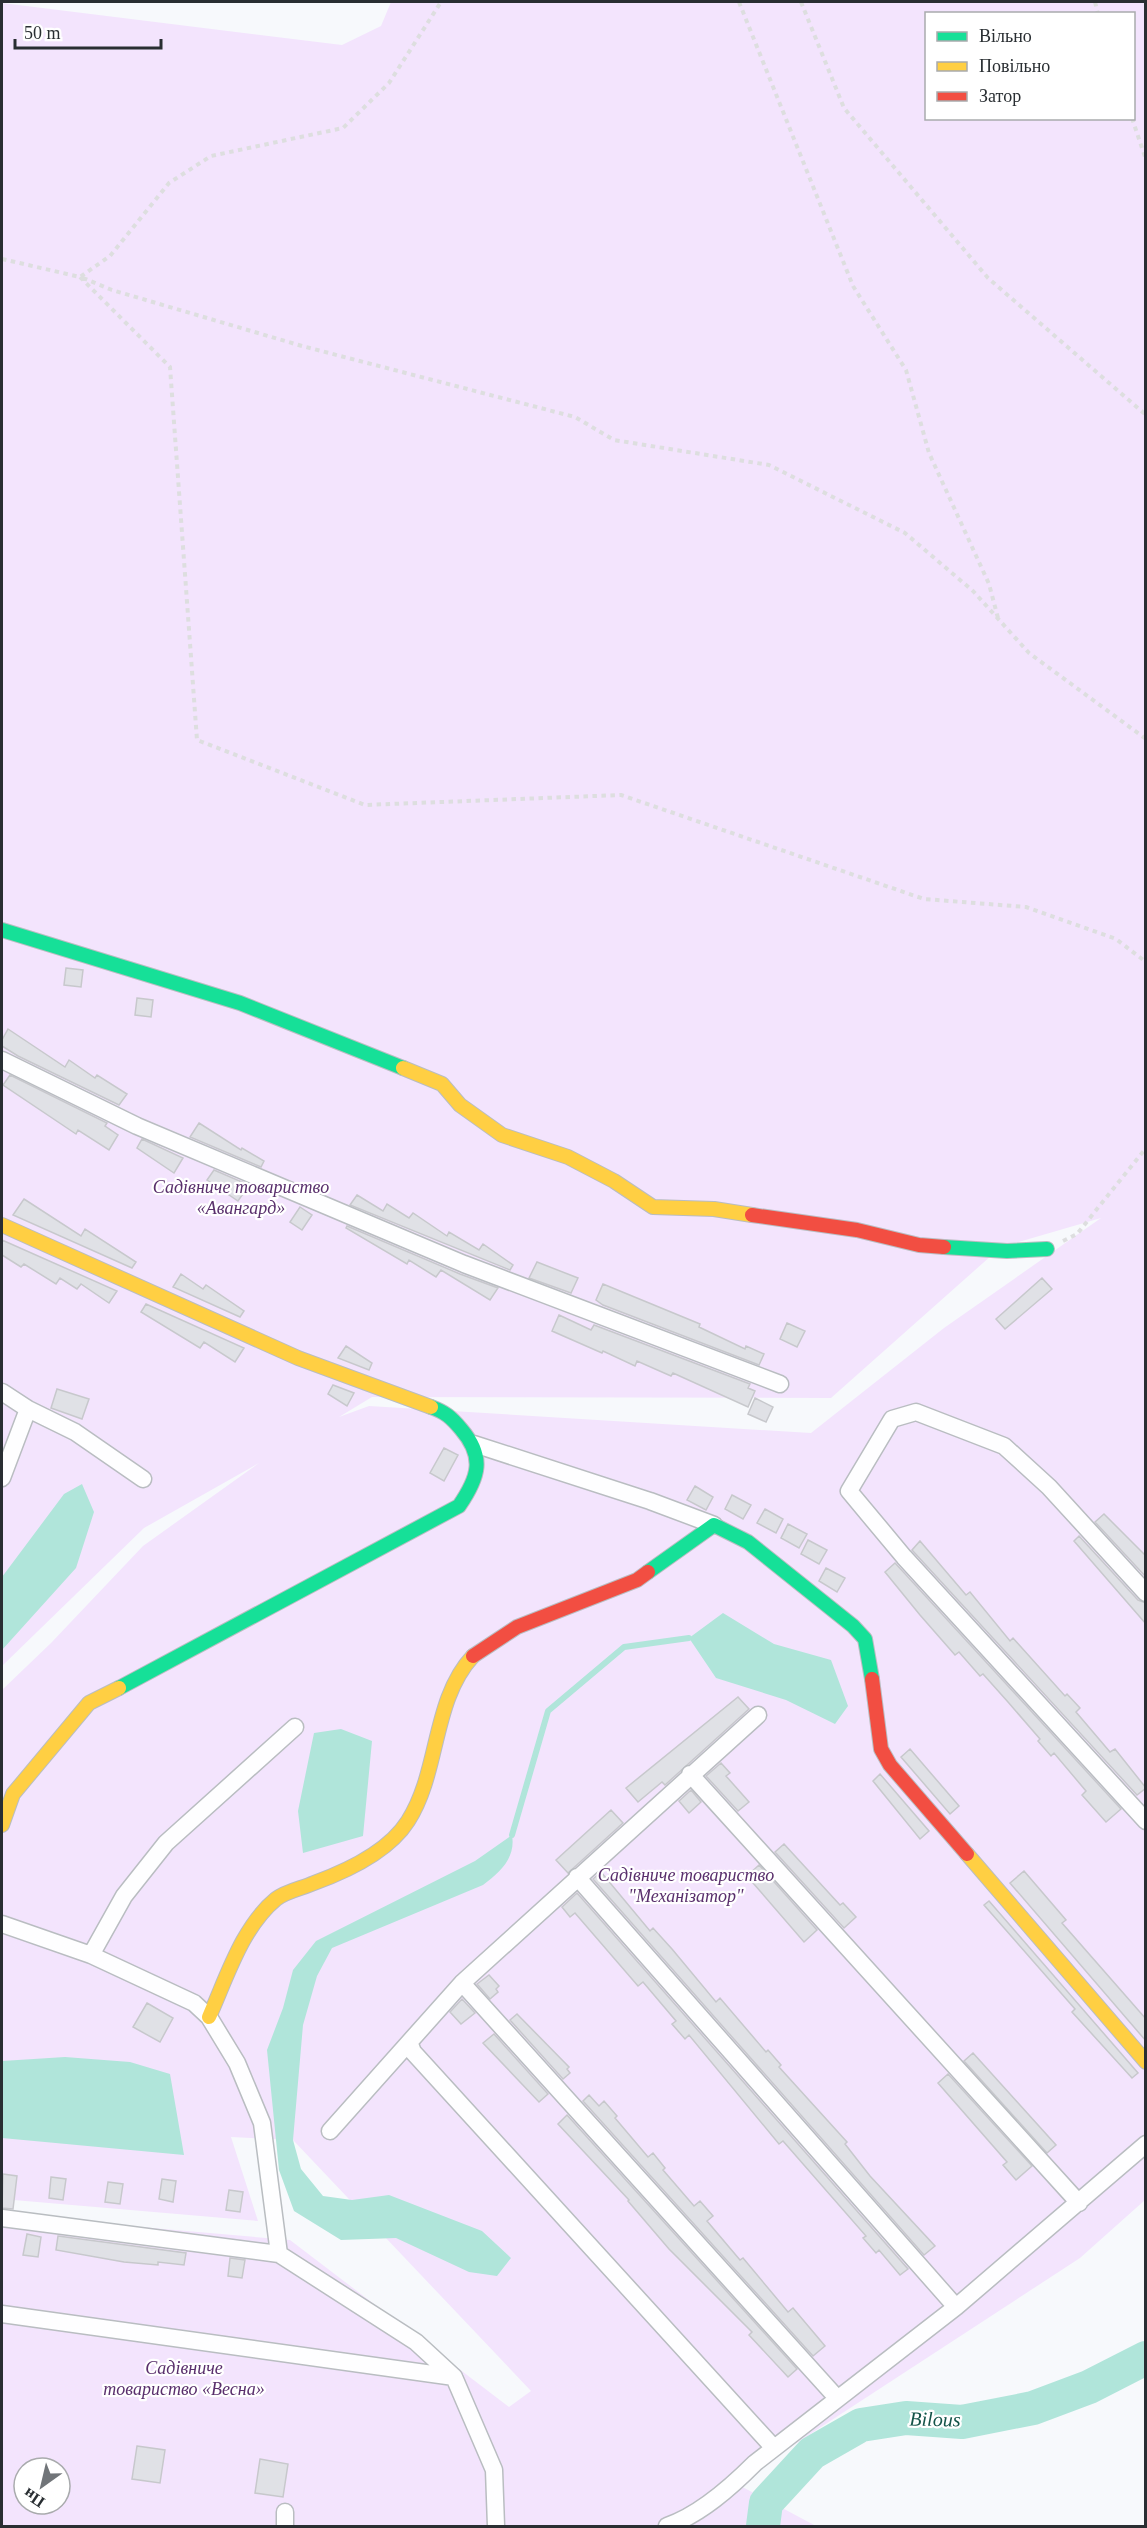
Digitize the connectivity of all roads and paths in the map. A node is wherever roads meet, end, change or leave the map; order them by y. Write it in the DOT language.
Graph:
graph roads {
  1 [pos="441,2"];
  2 [pos="740,2"];
  3 [pos="801,2"];
  4 [pos="1133,120"];
  5 [pos="1146,160"];
  6 [pos="2,259"];
  7 [pos="80,277"];
  8 [pos="1146,415"];
  9 [pos="998,619"];
  10 [pos="1146,739"];
  11 [pos="2,930"];
  12 [pos="1146,962"];
  13 [pos="2,1060"];
  14 [pos="1146,1148"];
  15 [pos="2,1225"];
  16 [pos="1047,1249"];
  17 [pos="780,1384"];
  18 [pos="2,1392"];
  19 [pos="28,1409"];
  20 [pos="474,1444"];
  21 [pos="2,1479"];
  22 [pos="143,1479"];
  23 [pos="714,1525"];
  24 [pos="1146,1593"];
  25 [pos="758,1715"];
  26 [pos="295,1727"];
  27 [pos="690,1774"];
  28 [pos="1146,1821"];
  29 [pos="2,1825"];
  30 [pos="577,1877"];
  31 [pos="2,1924"];
  32 [pos="91,1955"];
  33 [pos="462,1983"];
  34 [pos="209,2017"];
  35 [pos="410,2044"];
  36 [pos="1146,2062"];
  37 [pos="330,2131"];
  38 [pos="1146,2144"];
  39 [pos="1079,2204"];
  40 [pos="2,2218"];
  41 [pos="279,2254"];
  42 [pos="956,2307"];
  43 [pos="2,2314"];
  44 [pos="454,2377"];
  45 [pos="837,2398"];
  46 [pos="774,2448"];
  47 [pos="496,2526"];
  48 [pos="667,2526"];
  1 -- 7 [label="path"];
  2 -- 9 [label="path"];
  3 -- 8 [label="path"];
  4 -- 5 [label="path"];
  6 -- 7 [label="path"];
  7 -- 9 [label="path"];
  7 -- 12 [label="path"];
  9 -- 10 [label="path"];
  11 -- 16 [label="street"];
  13 -- 17 [label="street"];
  14 -- 16 [label="path"];
  15 -- 20 [label="street"];
  18 -- 19 [label="street"];
  19 -- 21 [label="street"];
  19 -- 22 [label="street"];
  20 -- 23 [label="street"];
  20 -- 29 [label="street"];
  23 -- 34 [label="street"];
  23 -- 36 [label="street"];
  24 -- 28 [label="street"];
  25 -- 27 [label="street"];
  26 -- 32 [label="street"];
  27 -- 30 [label="street"];
  27 -- 39 [label="street"];
  30 -- 33 [label="street"];
  30 -- 42 [label="street"];
  31 -- 32 [label="street"];
  32 -- 34 [label="street"];
  33 -- 35 [label="street"];
  33 -- 45 [label="street"];
  34 -- 41 [label="street"];
  35 -- 37 [label="street"];
  35 -- 46 [label="street"];
  38 -- 39 [label="street"];
  39 -- 42 [label="street"];
  40 -- 41 [label="street"];
  41 -- 44 [label="street"];
  42 -- 45 [label="street"];
  43 -- 44 [label="street"];
  44 -- 47 [label="street"];
  45 -- 46 [label="street"];
  46 -- 48 [label="street"];
}
